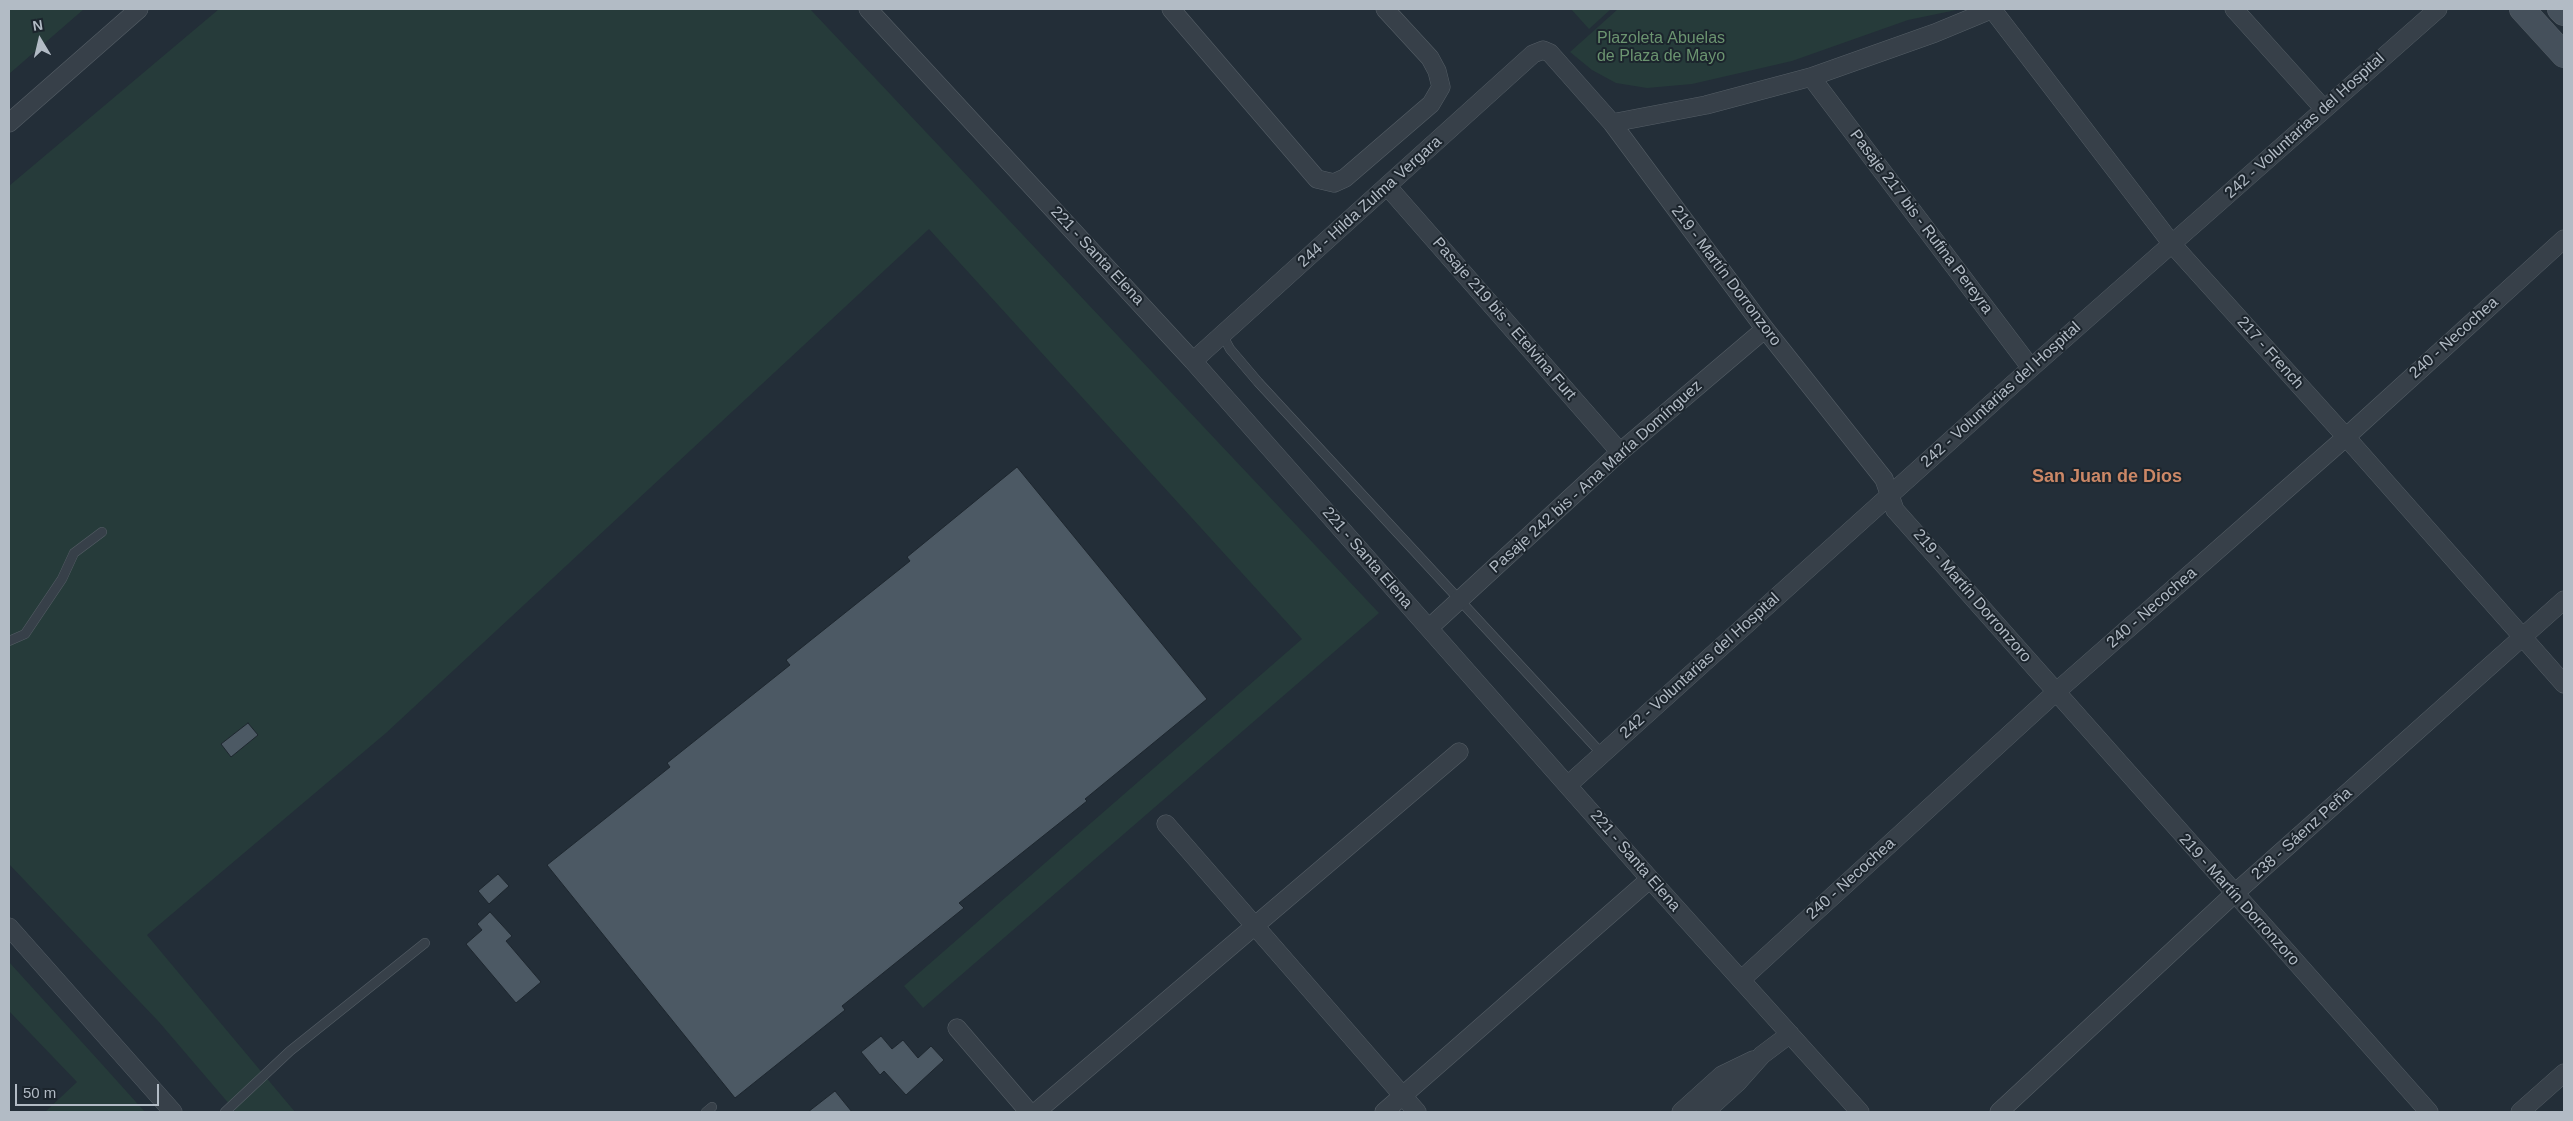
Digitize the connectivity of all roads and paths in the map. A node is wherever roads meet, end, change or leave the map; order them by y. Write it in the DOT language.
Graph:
graph roads {
  1 [pos="139,9"];
  2 [pos="868,9"];
  3 [pos="1171,9"];
  4 [pos="1385,9"];
  5 [pos="1992,9"];
  6 [pos="2234,9"];
  7 [pos="2438,9"];
  8 [pos="2522,9"];
  9 [pos="2560,9"];
  10 [pos="2564,13"];
  11 [pos="1550,53"];
  12 [pos="2564,56"];
  13 [pos="1811,77"];
  14 [pos="2324,109"];
  15 [pos="9,123"];
  16 [pos="1612,123"];
  17 [pos="1388,187"];
  18 [pos="2564,239"];
  19 [pos="2172,244"];
  20 [pos="1765,329"];
  21 [pos="1221,333"];
  22 [pos="1193,361"];
  23 [pos="2031,368"];
  24 [pos="2346,437"];
  25 [pos="1620,452"];
  26 [pos="1890,494"];
  27 [pos="102,532"];
  28 [pos="1460,600"];
  29 [pos="2564,600"];
  30 [pos="1429,628"];
  31 [pos="2522,638"];
  32 [pos="9,641"];
  33 [pos="2564,684"];
  34 [pos="2056,692"];
  35 [pos="1459,752"];
  36 [pos="1602,754"];
  37 [pos="1568,785"];
  38 [pos="1166,824"];
  39 [pos="1650,879"];
  40 [pos="2234,894"];
  41 [pos="1255,927"];
  42 [pos="9,928"];
  43 [pos="425,943"];
  44 [pos="1742,980"];
  45 [pos="957,1028"];
  46 [pos="1790,1034"];
  47 [pos="1762,1055"];
  48 [pos="2564,1073"];
  49 [pos="1402,1096"];
  50 [pos="173,1112"];
  51 [pos="225,1112"];
  52 [pos="1029,1112"];
  53 [pos="1036,1112"];
  54 [pos="1384,1112"];
  55 [pos="1417,1112"];
  56 [pos="1682,1112"];
  57 [pos="1705,1112"];
  58 [pos="1860,1112"];
  59 [pos="1999,1112"];
  60 [pos="2429,1112"];
  61 [pos="2520,1112"];
  1 -- 15 [label="street"];
  2 -- 22 [label="street, 221 - Santa Elena"];
  3 -- 4 [label="street"];
  5 -- 13 [label="street"];
  5 -- 19 [label="street, 217 - French"];
  6 -- 14 [label="street"];
  7 -- 14 [label="street, 242 - Voluntarias del Hospital"];
  8 -- 12 [label="street"];
  9 -- 10 [label="street"];
  11 -- 16 [label="street, 219 - Martín Dorronzoro"];
  11 -- 17 [label="street, 244 - Hilda Zulma Vergara"];
  13 -- 16 [label="street"];
  13 -- 23 [label="street, Pasaje 217 bis - Rufina Pereyra"];
  14 -- 19 [label="street, 242 - Voluntarias del Hospital"];
  16 -- 20 [label="street, 219 - Martín Dorronzoro"];
  17 -- 21 [label="street, 244 - Hilda Zulma Vergara"];
  17 -- 25 [label="street, Pasaje 219 bis - Etelvina Furt"];
  18 -- 24 [label="street, 240 - Necochea"];
  19 -- 23 [label="street, 242 - Voluntarias del Hospital"];
  19 -- 24 [label="street, 217 - French"];
  20 -- 25 [label="street, Pasaje 242 bis - Ana María Domínguez"];
  20 -- 26 [label="street, 219 - Martín Dorronzoro"];
  21 -- 22 [label="street, 244 - Hilda Zulma Vergara"];
  21 -- 28 [label="lane"];
  22 -- 30 [label="street, 221 - Santa Elena"];
  23 -- 26 [label="street, 242 - Voluntarias del Hospital"];
  24 -- 31 [label="street, 217 - French"];
  24 -- 34 [label="street, 240 - Necochea"];
  25 -- 28 [label="street, Pasaje 242 bis - Ana María Domínguez"];
  26 -- 34 [label="street, 219 - Martín Dorronzoro"];
  26 -- 36 [label="street, 242 - Voluntarias del Hospital"];
  27 -- 32 [label="lane"];
  28 -- 30 [label="street, Pasaje 242 bis - Ana María Domínguez"];
  28 -- 36 [label="lane"];
  29 -- 31 [label="street, 238 - Sáenz Peña"];
  30 -- 37 [label="street, 221 - Santa Elena"];
  31 -- 33 [label="street, 217 - French"];
  31 -- 40 [label="street, 238 - Sáenz Peña"];
  34 -- 40 [label="street, 219 - Martín Dorronzoro"];
  34 -- 44 [label="street, 240 - Necochea"];
  35 -- 41 [label="street"];
  36 -- 37 [label="street, 242 - Voluntarias del Hospital"];
  37 -- 39 [label="street, 221 - Santa Elena"];
  38 -- 41 [label="street"];
  39 -- 44 [label="street, 221 - Santa Elena"];
  39 -- 49 [label="street"];
  40 -- 59 [label="street, 238 - Sáenz Peña"];
  40 -- 60 [label="street, 219 - Martín Dorronzoro"];
  41 -- 49 [label="street"];
  41 -- 53 [label="street"];
  42 -- 50 [label="street"];
  43 -- 51 [label="lane"];
  44 -- 46 [label="street, 221 - Santa Elena"];
  45 -- 52 [label="street"];
  46 -- 47 [label="street"];
  46 -- 58 [label="street, 221 - Santa Elena"];
  47 -- 56 [label="street"];
  47 -- 57 [label="street"];
  48 -- 61 [label="street"];
  49 -- 54 [label="street"];
  49 -- 55 [label="street"];
}
